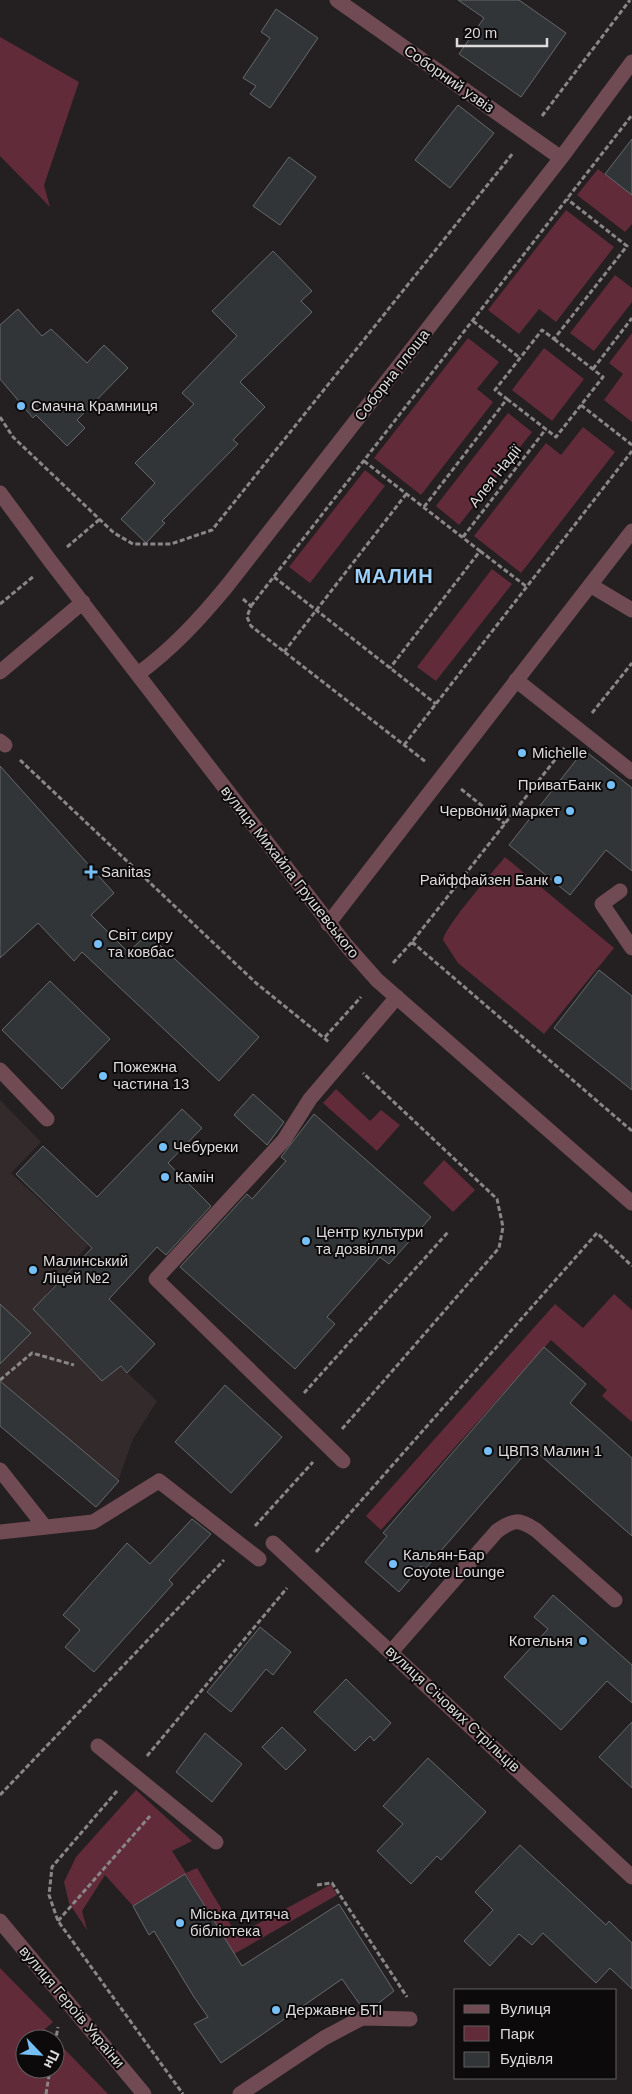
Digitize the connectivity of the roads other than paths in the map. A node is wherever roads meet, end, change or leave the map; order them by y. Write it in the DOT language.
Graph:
graph roads {
  1 [pos="337,0"];
  2 [pos="632,62"];
  3 [pos="561,158"];
  4 [pos="0,493"];
  5 [pos="632,531"];
  6 [pos="590,585"];
  7 [pos="83,602"];
  8 [pos="632,610"];
  9 [pos="0,672"];
  10 [pos="138,674"];
  11 [pos="516,680"];
  12 [pos="632,772"];
  13 [pos="620,891"];
  14 [pos="328,924"];
  15 [pos="632,948"];
  16 [pos="397,997"];
  17 [pos="0,1070"];
  18 [pos="46,1119"];
  19 [pos="632,1202"];
  20 [pos="343,1461"];
  21 [pos="0,1470"];
  22 [pos="45,1527"];
  23 [pos="0,1532"];
  24 [pos="273,1543"];
  25 [pos="260,1559"];
  26 [pos="615,1600"];
  27 [pos="391,1652"];
  28 [pos="98,1746"];
  29 [pos="216,1842"];
  30 [pos="632,1877"];
  31 [pos="0,1921"];
  32 [pos="410,2019"];
  33 [pos="144,2094"];
  34 [pos="240,2094"];
  1 -- 3 [label="street, Соборний узвіз"];
  2 -- 3 [label="street, Соборна площа"];
  3 -- 10 [label="street, Соборна площа"];
  4 -- 7 [label="street, вулиця Михайла Грушевського"];
  5 -- 6 [label="street"];
  6 -- 8 [label="street"];
  6 -- 11 [label="street"];
  7 -- 9 [label="street"];
  7 -- 10 [label="street, вулиця Михайла Грушевського"];
  10 -- 14 [label="street, вулиця Михайла Грушевського"];
  11 -- 12 [label="street"];
  11 -- 14 [label="street"];
  13 -- 15 [label="street"];
  14 -- 16 [label="street, вулиця Михайла Грушевського"];
  16 -- 19 [label="street, вулиця Михайла Грушевського"];
  16 -- 20 [label="street"];
  17 -- 18 [label="street"];
  21 -- 22 [label="street"];
  22 -- 23 [label="street"];
  22 -- 25 [label="street"];
  24 -- 27 [label="street, вулиця Січових Стрільців"];
  26 -- 27 [label="street"];
  27 -- 30 [label="street, вулиця Січових Стрільців"];
  28 -- 29 [label="street"];
  31 -- 33 [label="street, вулиця Героїв України"];
  32 -- 34 [label="street"];
}
